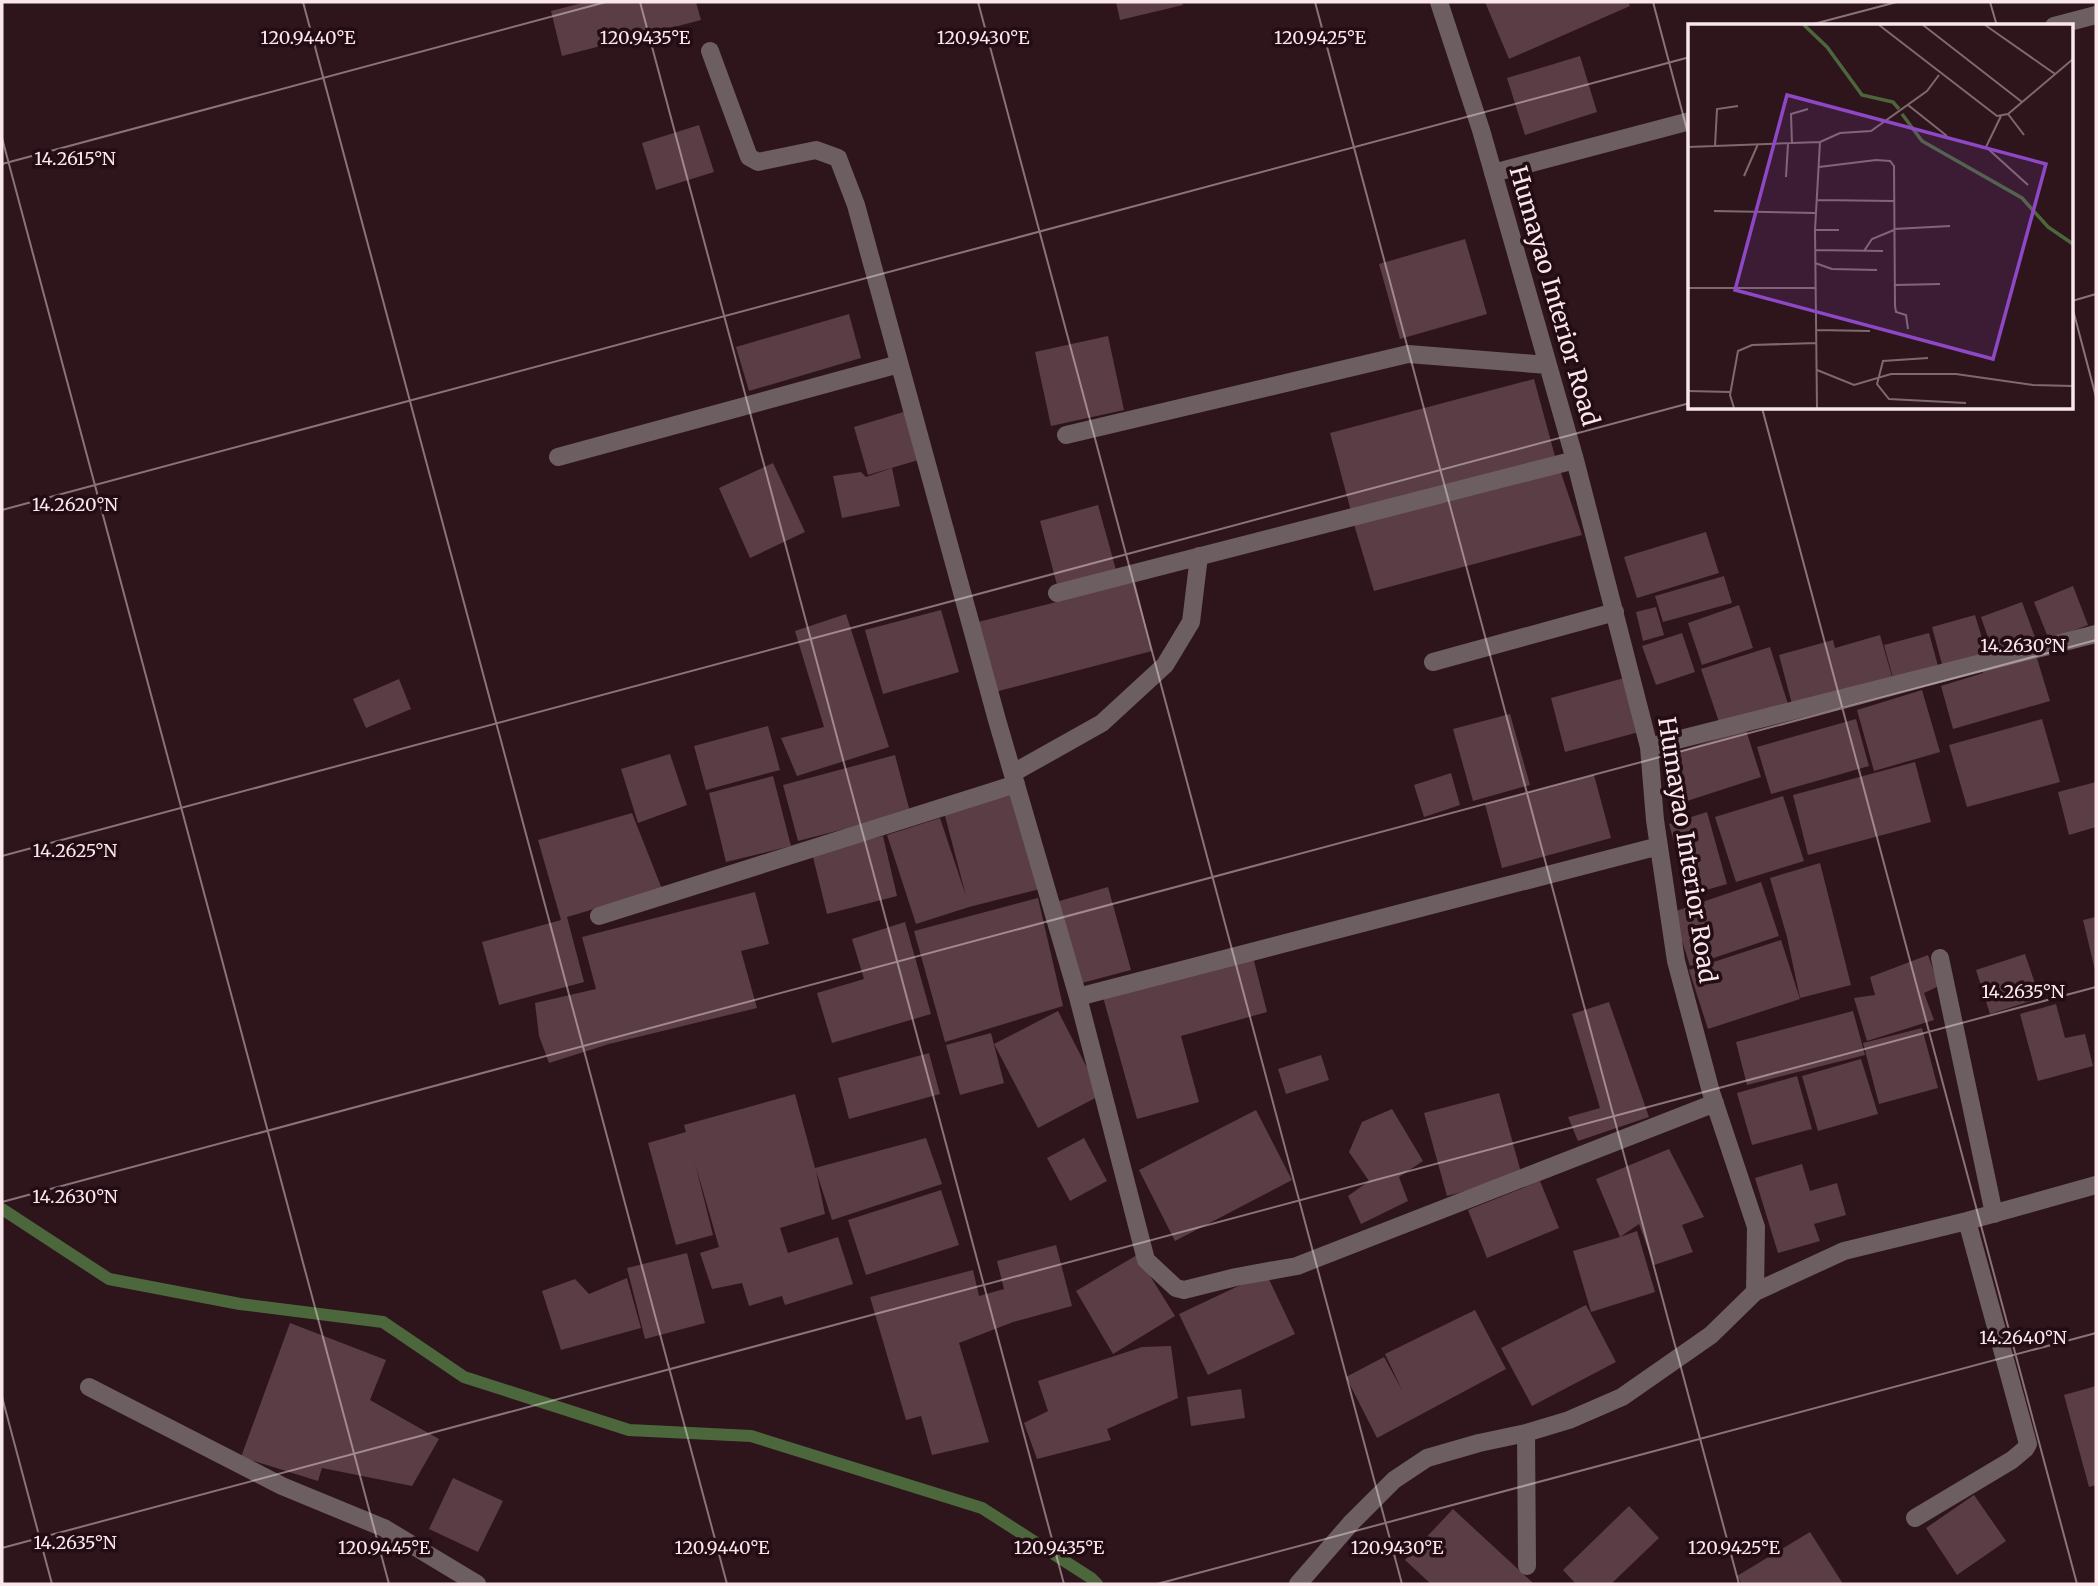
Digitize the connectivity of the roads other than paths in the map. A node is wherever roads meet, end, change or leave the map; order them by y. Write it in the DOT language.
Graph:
graph roads {
  1 [pos="1439,2"];
  2 [pos="2096,15"];
  3 [pos="2062,24"];
  4 [pos="710,51"];
  5 [pos="1688,122"];
  6 [pos="1493,173"];
  7 [pos="899,364"];
  8 [pos="1548,365"];
  9 [pos="1066,435"];
  10 [pos="558,457"];
  11 [pos="1575,460"];
  12 [pos="1199,556"];
  13 [pos="1057,593"];
  14 [pos="1615,612"];
  15 [pos="2096,634"];
  16 [pos="1433,663"];
  17 [pos="1649,747"];
  18 [pos="1014,778"];
  19 [pos="1659,846"];
  20 [pos="599,916"];
  21 [pos="1940,958"];
  22 [pos="1078,997"];
  23 [pos="1715,1102"];
  24 [pos="2096,1185"];
  25 [pos="1994,1214"];
  26 [pos="1967,1221"];
  27 [pos="1755,1293"];
  28 [pos="89,1387"];
  29 [pos="1526,1433"];
  30 [pos="1915,1518"];
  31 [pos="1527,1566"];
  32 [pos="477,1584"];
  33 [pos="1298,1584"];
  1 -- 6 [label="street, Humayao Interior Road"];
  2 -- 3 [label="street"];
  4 -- 7 [label="street"];
  5 -- 6 [label="street"];
  6 -- 8 [label="street, Humayao Interior Road"];
  7 -- 10 [label="street"];
  7 -- 18 [label="street"];
  8 -- 9 [label="street"];
  8 -- 11 [label="street, Humayao Interior Road"];
  11 -- 12 [label="street"];
  11 -- 14 [label="street, Humayao Interior Road"];
  12 -- 13 [label="street"];
  12 -- 18 [label="street"];
  14 -- 16 [label="street"];
  14 -- 17 [label="street, Humayao Interior Road"];
  15 -- 17 [label="street"];
  17 -- 19 [label="street, Humayao Interior Road"];
  18 -- 20 [label="street"];
  18 -- 22 [label="street"];
  19 -- 22 [label="street"];
  19 -- 23 [label="street, Humayao Interior Road"];
  21 -- 25 [label="street"];
  22 -- 23 [label="street"];
  23 -- 27 [label="street, Humayao Interior Road"];
  24 -- 25 [label="street"];
  25 -- 26 [label="street"];
  26 -- 27 [label="street"];
  26 -- 30 [label="street"];
  27 -- 29 [label="street"];
  28 -- 32 [label="street"];
  29 -- 31 [label="street"];
  29 -- 33 [label="street"];
}
